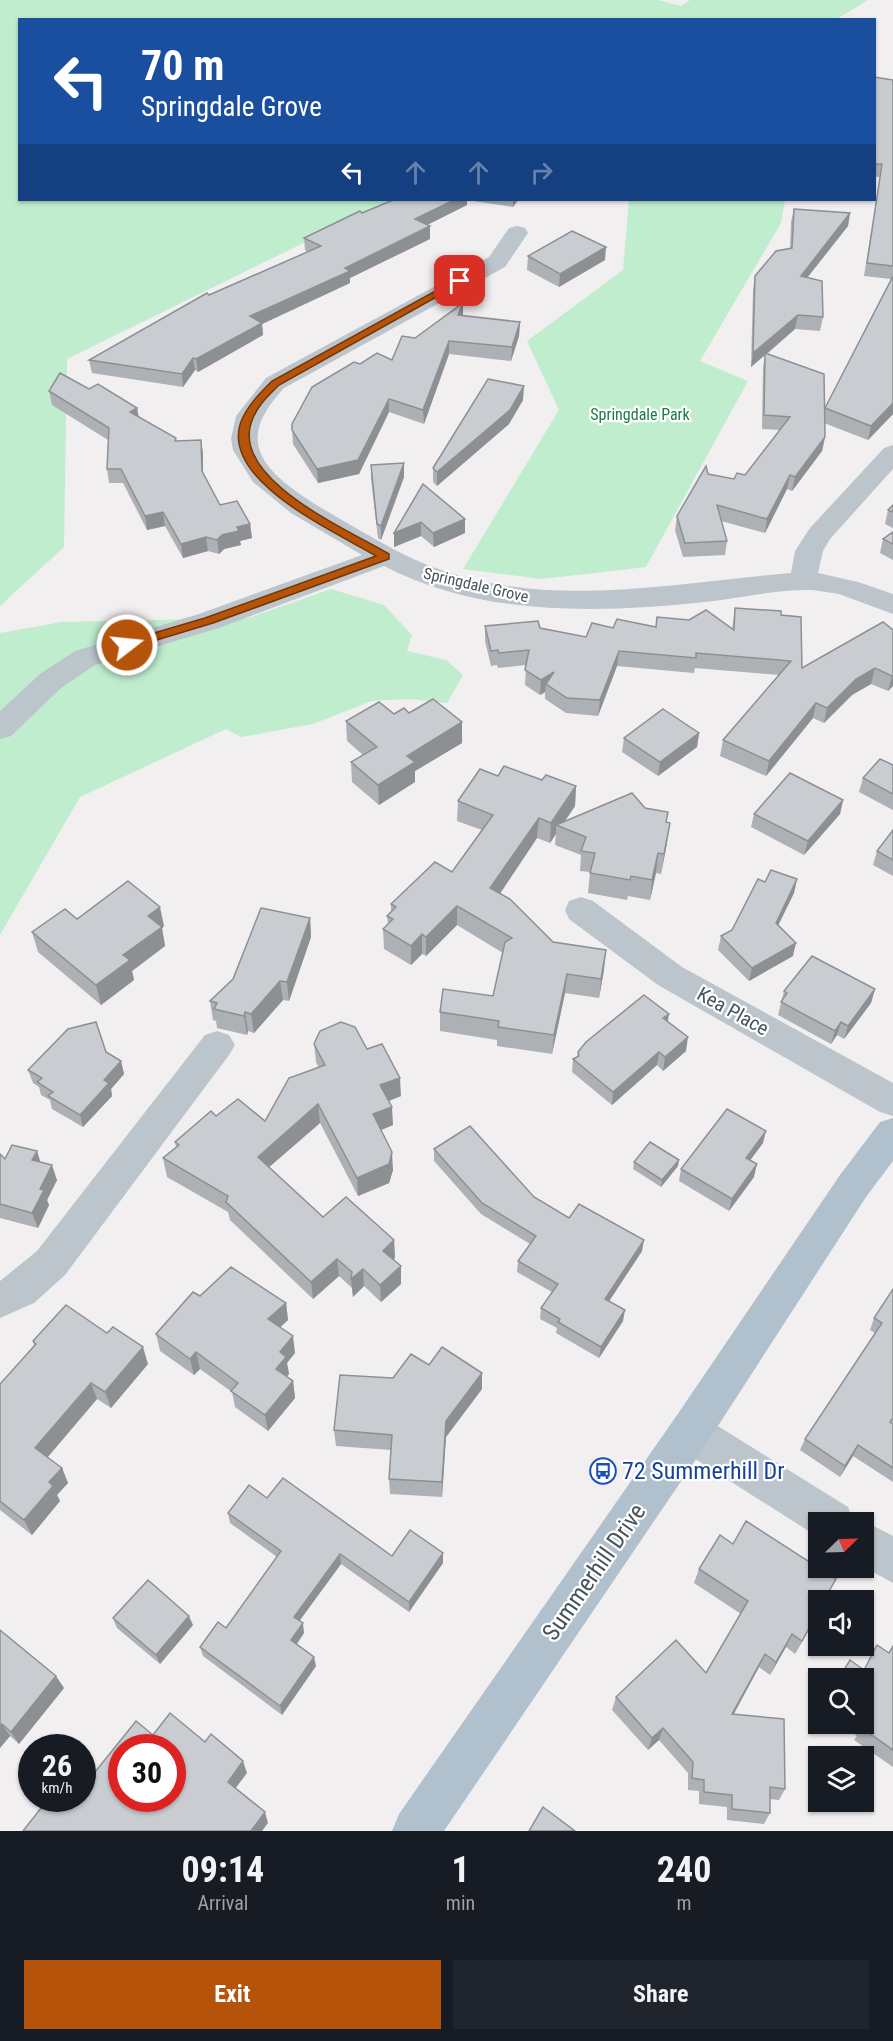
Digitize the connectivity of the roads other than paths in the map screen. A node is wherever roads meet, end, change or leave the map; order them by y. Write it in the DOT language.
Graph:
graph roads {
  1 [pos="517,233"];
  2 [pos="893,453"];
  3 [pos="385,556"];
  4 [pos="803,581"];
  5 [pos="893,605"];
  6 [pos="0,729"];
  7 [pos="581,910"];
  8 [pos="217,1045"];
  9 [pos="893,1101"];
  10 [pos="893,1133"];
  11 [pos="0,1300"];
  12 [pos="690,1432"];
  13 [pos="817,1512"];
  14 [pos="874,1549"];
  15 [pos="893,1561"];
  16 [pos="416,1831"];
  1 -- 3 [label="street, Springdale Grove"];
  2 -- 4 [label="street"];
  3 -- 4 [label="street, Springdale Grove"];
  3 -- 6 [label="street"];
  4 -- 5 [label="street, Springdale Grove"];
  7 -- 9 [label="street, Kea Place"];
  8 -- 11 [label="street"];
  10 -- 12 [label="main road, Summerhill Drive"];
  12 -- 13 [label="street"];
  12 -- 16 [label="main road, Summerhill Drive"];
  14 -- 15 [label="street"];
}
